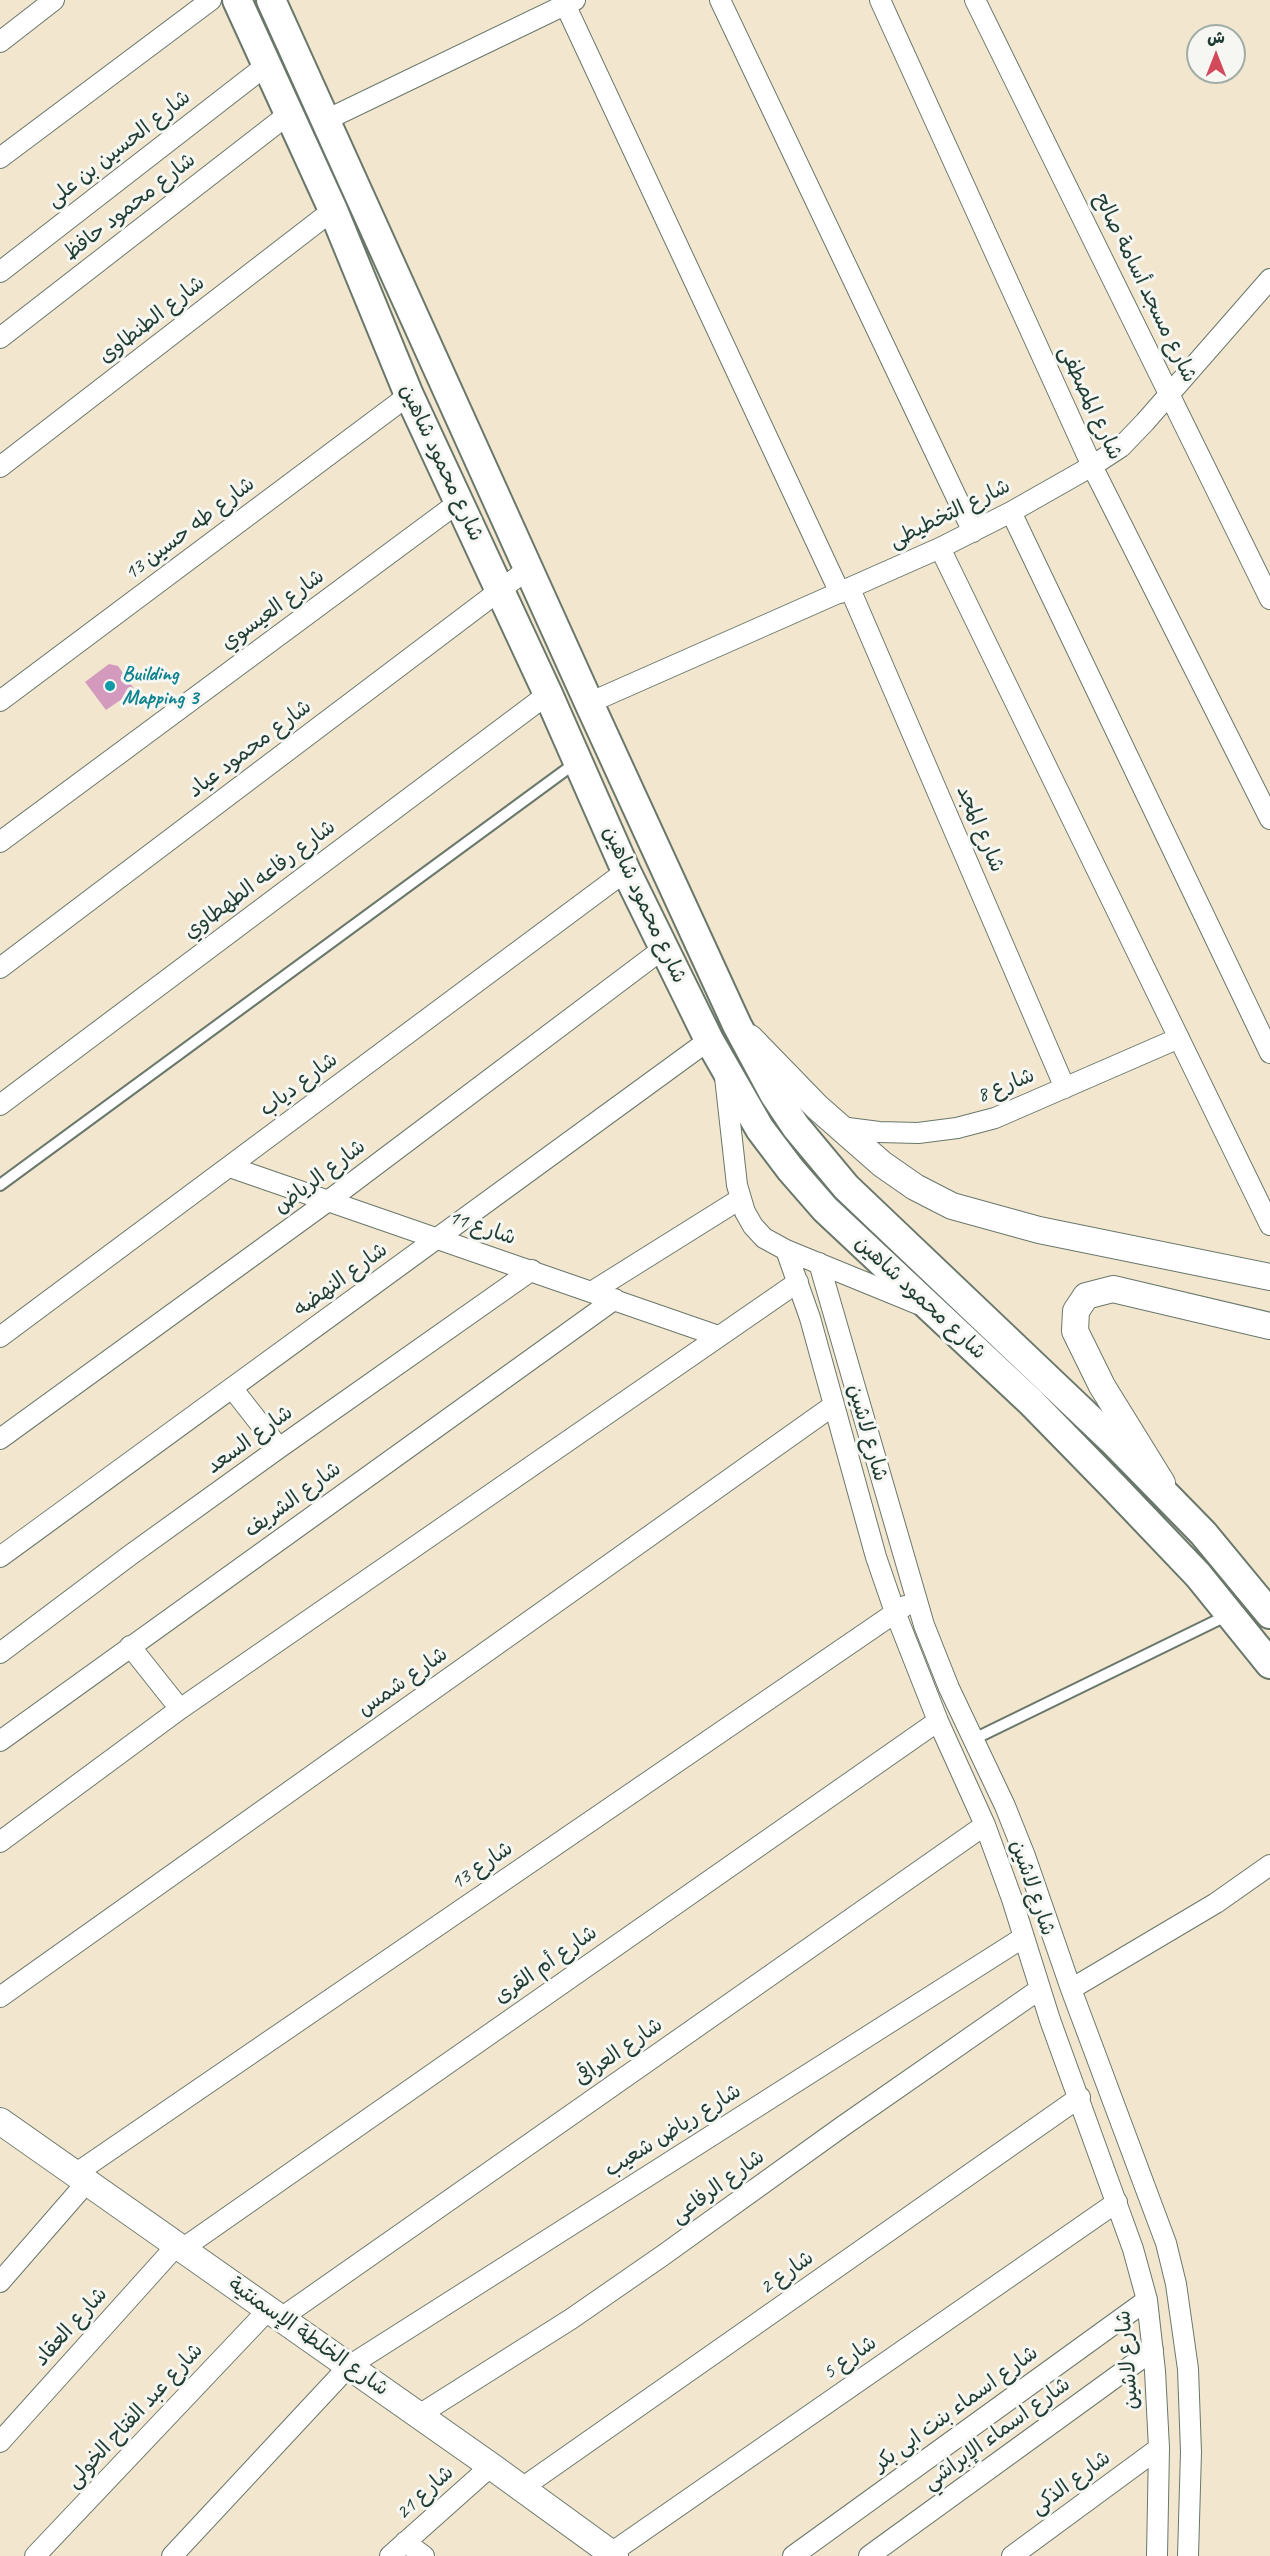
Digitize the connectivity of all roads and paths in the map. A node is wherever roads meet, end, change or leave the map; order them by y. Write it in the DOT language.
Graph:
graph roads {
  1 [pos="54,0"];
  2 [pos="211,0"];
  3 [pos="237,0"];
  4 [pos="271,0"];
  5 [pos="720,0"];
  6 [pos="880,0"];
  7 [pos="975,0"];
  8 [pos="568,2"];
  9 [pos="0,42"];
  10 [pos="268,64"];
  11 [pos="290,113"];
  12 [pos="326,120"];
  13 [pos="0,158"];
  14 [pos="333,210"];
  15 [pos="0,272"];
  16 [pos="1270,279"];
  17 [pos="0,338"];
  18 [pos="409,395"];
  19 [pos="1171,395"];
  20 [pos="1092,466"];
  21 [pos="0,467"];
  22 [pos="459,502"];
  23 [pos="1011,512"];
  24 [pos="973,532"];
  25 [pos="940,548"];
  26 [pos="528,569"];
  27 [pos="500,590"];
  28 [pos="845,591"];
  29 [pos="1270,599"];
  30 [pos="548,694"];
  31 [pos="0,701"];
  32 [pos="589,703"];
  33 [pos="578,761"];
  34 [pos="1270,819"];
  35 [pos="0,842"];
  36 [pos="626,871"];
  37 [pos="664,948"];
  38 [pos="0,968"];
  39 [pos="737,1025"];
  40 [pos="1179,1038"];
  41 [pos="710,1041"];
  42 [pos="1270,1053"];
  43 [pos="724,1065"];
  44 [pos="1065,1088"];
  45 [pos="0,1105"];
  46 [pos="840,1127"];
  47 [pos="230,1167"];
  48 [pos="0,1185"];
  49 [pos="740,1199"];
  50 [pos="328,1201"];
  51 [pos="1270,1225"];
  52 [pos="438,1238"];
  53 [pos="786,1250"];
  54 [pos="819,1263"];
  55 [pos="532,1270"];
  56 [pos="1270,1277"];
  57 [pos="798,1282"];
  58 [pos="593,1291"];
  59 [pos="615,1299"];
  60 [pos="934,1311"];
  61 [pos="834,1313"];
  62 [pos="810,1318"];
  63 [pos="1270,1326"];
  64 [pos="718,1336"];
  65 [pos="0,1337"];
  66 [pos="232,1388"];
  67 [pos="834,1405"];
  68 [pos="0,1439"];
  69 [pos="279,1448"];
  70 [pos="1173,1501"];
  71 [pos="0,1557"];
  72 [pos="916,1599"];
  73 [pos="1267,1602"];
  74 [pos="895,1612"];
  75 [pos="1230,1614"];
  76 [pos="130,1646"];
  77 [pos="0,1653"];
  78 [pos="1270,1664"];
  79 [pos="180,1709"];
  80 [pos="938,1721"];
  81 [pos="972,1740"];
  82 [pos="0,1741"];
  83 [pos="985,1825"];
  84 [pos="0,1842"];
  85 [pos="1270,1865"];
  86 [pos="1037,1889"];
  87 [pos="1012,1899"];
  88 [pos="1024,1936"];
  89 [pos="1040,1989"];
  90 [pos="1071,1989"];
  91 [pos="0,1997"];
  92 [pos="1080,2097"];
  93 [pos="0,2121"];
  94 [pos="81,2178"];
  95 [pos="1117,2202"];
  96 [pos="180,2247"];
  97 [pos="0,2282"];
  98 [pos="1147,2300"];
  99 [pos="275,2314"];
  100 [pos="1153,2350"];
  101 [pos="349,2366"];
  102 [pos="1188,2369"];
  103 [pos="1155,2371"];
  104 [pos="419,2415"];
  105 [pos="0,2442"];
  106 [pos="1159,2448"];
  107 [pos="491,2466"];
  108 [pos="522,2488"];
  109 [pos="405,2542"];
  110 [pos="613,2555"];
  111 [pos="35,2556"];
  112 [pos="172,2556"];
  113 [pos="390,2556"];
  114 [pos="424,2556"];
  115 [pos="793,2556"];
  116 [pos="869,2556"];
  117 [pos="1012,2556"];
  118 [pos="1157,2556"];
  119 [pos="1188,2556"];
  1 -- 9 [label="street"];
  2 -- 13 [label="street"];
  3 -- 10 [label="main road, شارع محمود شاهين"];
  4 -- 12 [label="main road, شارع محمود شاهين"];
  5 -- 24 [label="street"];
  6 -- 20 [label="street, شارع المصطفى"];
  7 -- 19 [label="street, شارع مسجد أسامة صالح"];
  8 -- 12 [label="street"];
  8 -- 28 [label="street, شارع المجد"];
  10 -- 11 [label="main road, شارع محمود شاهين"];
  10 -- 15 [label="street, شارع الحسين بن على"];
  11 -- 14 [label="main road, شارع محمود شاهين"];
  11 -- 17 [label="street, شارع محمود حافظ"];
  12 -- 26 [label="main road, شارع محمود شاهين"];
  14 -- 18 [label="main road, شارع محمود شاهين"];
  14 -- 21 [label="street, شارع الطنطاوى"];
  16 -- 19 [label="street, شارع التخطيطى"];
  18 -- 22 [label="main road, شارع محمود شاهين"];
  18 -- 31 [label="street, شارع طه حسين 13"];
  19 -- 20 [label="street, شارع التخطيطى"];
  19 -- 29 [label="street, شارع مسجد أسامة صالح"];
  20 -- 23 [label="street, شارع التخطيطى"];
  20 -- 34 [label="street, شارع المصطفى"];
  22 -- 27 [label="main road, شارع محمود شاهين"];
  22 -- 35 [label="street, شارع العيسوي"];
  23 -- 24 [label="street, شارع التخطيطى"];
  23 -- 42 [label="street"];
  24 -- 25 [label="street, شارع التخطيطى"];
  25 -- 28 [label="street, شارع التخطيطى"];
  25 -- 40 [label="street"];
  26 -- 27 [label="street, شارع محمود عياد"];
  26 -- 32 [label="main road, شارع محمود شاهين"];
  27 -- 30 [label="main road, شارع محمود شاهين"];
  27 -- 38 [label="street, شارع محمود عياد"];
  28 -- 32 [label="street, شارع التخطيطى"];
  28 -- 44 [label="street, شارع المجد"];
  30 -- 33 [label="main road, شارع محمود شاهين"];
  30 -- 45 [label="street, شارع رفاعه الطهطاوي"];
  32 -- 39 [label="main road, شارع محمود شاهين"];
  33 -- 36 [label="main road, شارع محمود شاهين"];
  33 -- 48 [label="lane"];
  36 -- 37 [label="main road, شارع محمود شاهين"];
  36 -- 47 [label="street, شارع دياب"];
  37 -- 41 [label="main road, شارع محمود شاهين"];
  37 -- 50 [label="street, شارع الرياض"];
  39 -- 46 [label="street"];
  39 -- 70 [label="main road, شارع محمود شاهين"];
  40 -- 44 [label="street, شارع 8"];
  40 -- 51 [label="street"];
  41 -- 43 [label="main road, شارع محمود شاهين"];
  41 -- 52 [label="street, شارع النهضه"];
  43 -- 49 [label="street"];
  43 -- 60 [label="main road, شارع محمود شاهين"];
  44 -- 46 [label="street, شارع 8"];
  46 -- 56 [label="street"];
  47 -- 50 [label="street, شارع 11"];
  47 -- 65 [label="street, شارع دياب"];
  49 -- 53 [label="street"];
  49 -- 58 [label="street"];
  50 -- 52 [label="street, شارع 11"];
  50 -- 68 [label="street, شارع الرياض"];
  52 -- 55 [label="street, شارع 11"];
  52 -- 66 [label="street, شارع النهضه"];
  53 -- 54 [label="street"];
  53 -- 57 [label="street, شارع لاشين"];
  54 -- 60 [label="street"];
  54 -- 61 [label="street, شارع لاشين"];
  55 -- 58 [label="street, شارع 11"];
  55 -- 69 [label="street, شارع السعد"];
  57 -- 62 [label="street, شارع لاشين"];
  57 -- 64 [label="street"];
  58 -- 59 [label="street, شارع 11"];
  59 -- 64 [label="street, شارع 11"];
  59 -- 76 [label="street, شارع الشريف"];
  60 -- 75 [label="main road, شارع محمود شاهين"];
  61 -- 62 [label="street"];
  61 -- 72 [label="street, شارع لاشين"];
  62 -- 67 [label="street, شارع لاشين"];
  63 -- 70 [label="street"];
  64 -- 79 [label="street"];
  66 -- 69 [label="street"];
  66 -- 71 [label="street, شارع النهضه"];
  67 -- 74 [label="street, شارع لاشين"];
  67 -- 91 [label="street, شارع شمس"];
  69 -- 77 [label="street, شارع السعد"];
  70 -- 73 [label="main road, شارع محمود شاهين"];
  72 -- 74 [label="street, شارع 13"];
  72 -- 81 [label="street, شارع لاشين"];
  74 -- 80 [label="street, شارع لاشين"];
  74 -- 94 [label="street, شارع 13"];
  75 -- 78 [label="main road, شارع محمود شاهين"];
  75 -- 81 [label="lane"];
  76 -- 79 [label="street"];
  76 -- 82 [label="street, شارع الشريف"];
  79 -- 84 [label="street"];
  80 -- 83 [label="street, شارع لاشين"];
  80 -- 96 [label="street, شارع أم القرى"];
  81 -- 86 [label="street, شارع لاشين"];
  83 -- 87 [label="street, شارع لاشين"];
  83 -- 99 [label="street, شارع العراقى"];
  85 -- 90 [label="street"];
  86 -- 87 [label="street"];
  86 -- 90 [label="street, شارع لاشين"];
  87 -- 88 [label="street, شارع لاشين"];
  88 -- 89 [label="street, شارع لاشين"];
  88 -- 101 [label="street, شارع رياض شعيب"];
  89 -- 92 [label="street, شارع لاشين"];
  89 -- 104 [label="street, شارع الرفاعى"];
  90 -- 102 [label="street, شارع لاشين"];
  92 -- 95 [label="street, شارع لاشين"];
  92 -- 108 [label="street, شارع 2"];
  93 -- 94 [label="street, شارع الخلطة الإسمنتية"];
  94 -- 96 [label="street, شارع الخلطة الإسمنتية"];
  94 -- 97 [label="street"];
  95 -- 98 [label="street, شارع لاشين"];
  95 -- 110 [label="street, شارع 5"];
  96 -- 99 [label="street, شارع الخلطة الإسمنتية"];
  96 -- 105 [label="street, شارع العقاد"];
  98 -- 100 [label="street, شارع لاشين"];
  98 -- 115 [label="street, شارع اسماء بنت ابى بكر"];
  99 -- 101 [label="street, شارع الخلطة الإسمنتية"];
  99 -- 111 [label="street, شارع عبد الفتاح الخولى"];
  100 -- 103 [label="street, شارع لاشين"];
  100 -- 116 [label="street, شارع اسماء الإبراشي"];
  101 -- 104 [label="street, شارع الخلطة الإسمنتية"];
  101 -- 112 [label="street, شارع رياض شعيب"];
  102 -- 103 [label="street"];
  102 -- 119 [label="street, شارع لاشين"];
  103 -- 106 [label="street, شارع لاشين"];
  104 -- 107 [label="street, شارع الخلطة الإسمنتية"];
  106 -- 117 [label="street, شارع الذكى"];
  106 -- 118 [label="street, شارع لاشين"];
  107 -- 108 [label="street, شارع الخلطة الإسمنتية"];
  107 -- 109 [label="street, شارع 21"];
  108 -- 110 [label="street, شارع الخلطة الإسمنتية"];
  109 -- 113 [label="street, شارع 21"];
  109 -- 114 [label="street"];
}
